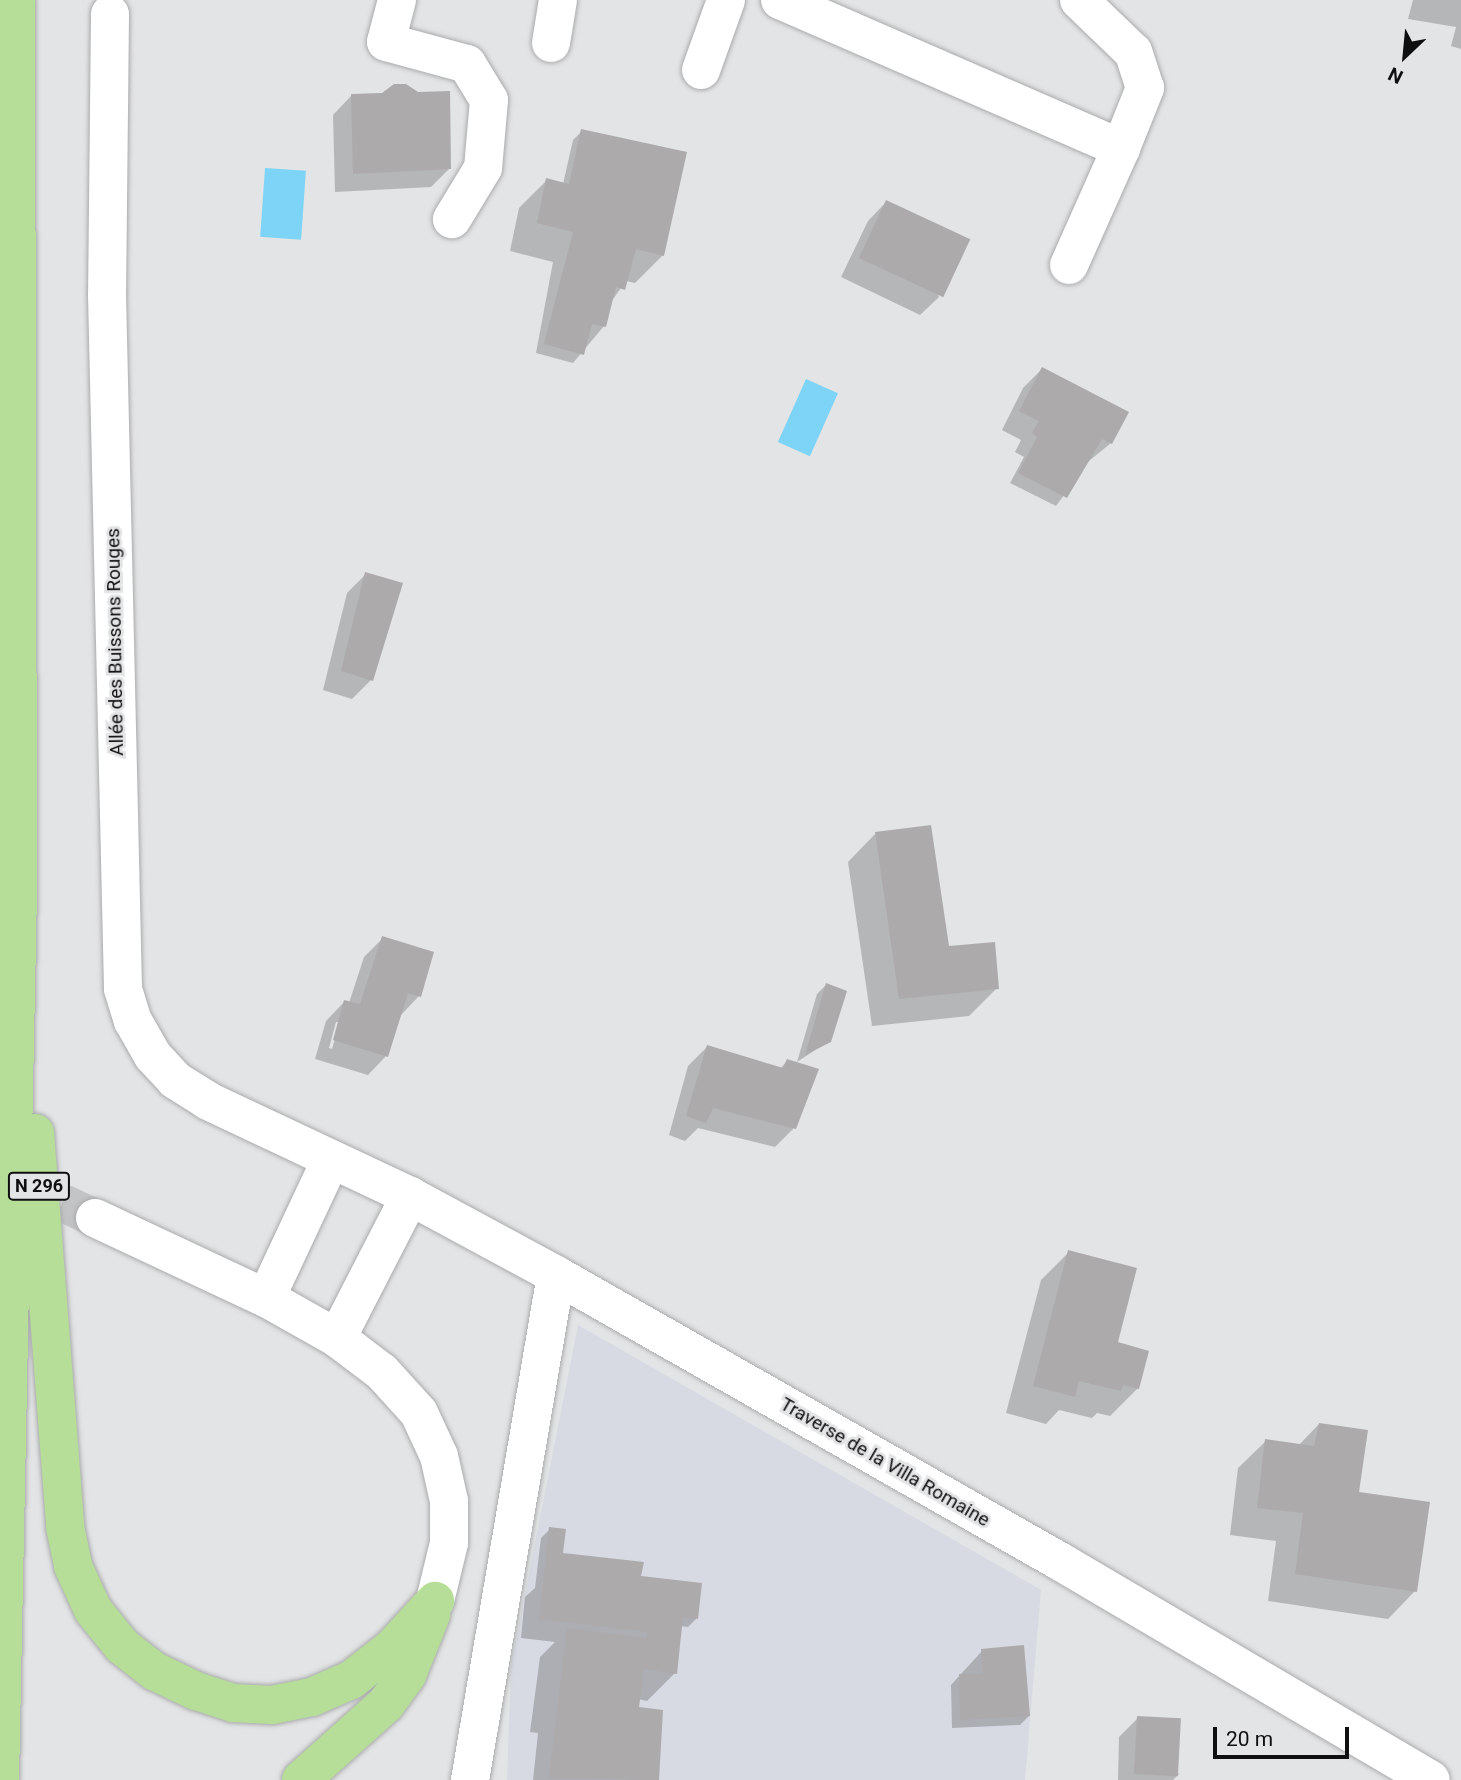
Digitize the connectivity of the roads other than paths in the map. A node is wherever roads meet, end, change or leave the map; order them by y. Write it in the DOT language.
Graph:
graph roads {
  1 [pos="16,0"];
  2 [pos="558,0"];
  3 [pos="726,0"];
  4 [pos="780,0"];
  5 [pos="1079,0"];
  6 [pos="396,11"];
  7 [pos="110,14"];
  8 [pos="551,43"];
  9 [pos="701,70"];
  10 [pos="1121,148"];
  11 [pos="452,219"];
  12 [pos="1069,265"];
  13 [pos="18,888"];
  14 [pos="331,1159"];
  15 [pos="410,1196"];
  16 [pos="95,1218"];
  17 [pos="555,1275"];
  18 [pos="266,1298"];
  19 [pos="337,1338"];
  20 [pos="436,1601"];
  21 [pos="1417,1776"];
  22 [pos="0,1780"];
  23 [pos="301,1780"];
  24 [pos="470,1780"];
  1 -- 13 [label="highway, N 296"];
  2 -- 8 [label="street"];
  3 -- 9 [label="street"];
  4 -- 10 [label="street"];
  5 -- 10 [label="street"];
  6 -- 11 [label="street"];
  7 -- 14 [label="street, Allée des Buissons Rouges"];
  10 -- 12 [label="street"];
  13 -- 20 [label="highway, N 296"];
  13 -- 22 [label="highway, N 296"];
  14 -- 15 [label="street, Traverse de la Villa Romaine"];
  14 -- 18 [label="street"];
  15 -- 17 [label="street, Traverse de la Villa Romaine"];
  15 -- 19 [label="street"];
  16 -- 18 [label="street"];
  17 -- 21 [label="street, Traverse de la Villa Romaine"];
  17 -- 24 [label="street"];
  18 -- 19 [label="street"];
  19 -- 20 [label="street"];
  20 -- 23 [label="highway"];
}
